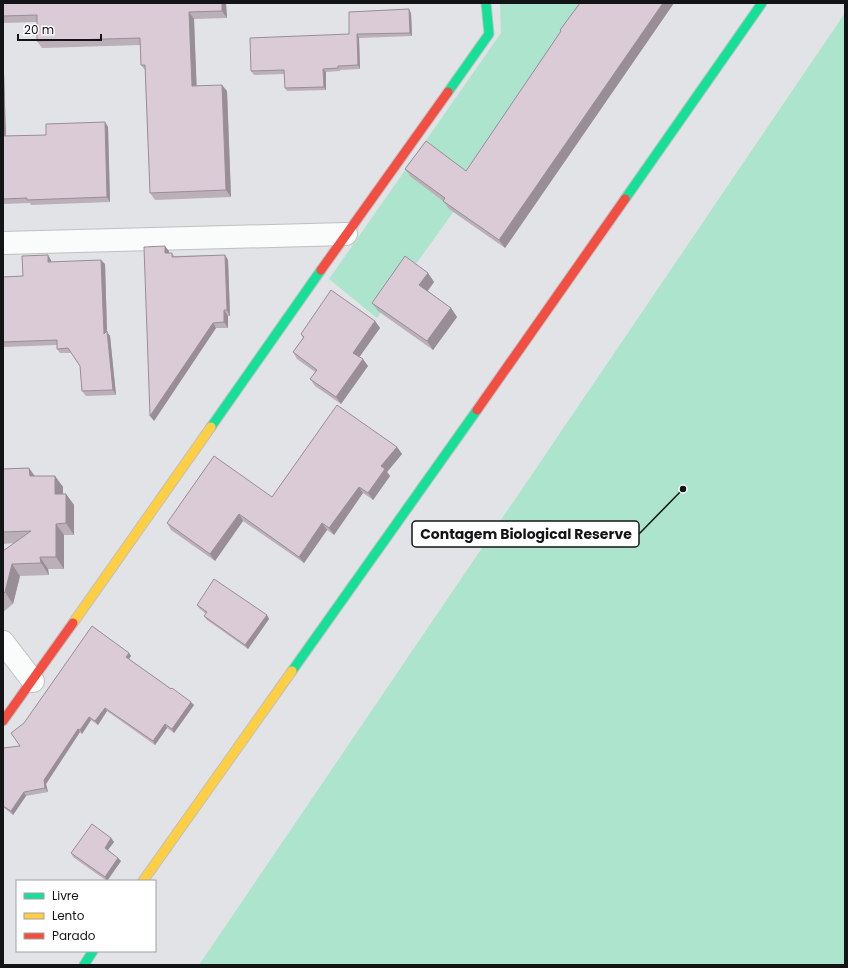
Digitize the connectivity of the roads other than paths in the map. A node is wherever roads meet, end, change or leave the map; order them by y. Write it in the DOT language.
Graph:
graph roads {
  1 [pos="486,3"];
  2 [pos="762,3"];
  3 [pos="346,234"];
  4 [pos="3,243"];
  5 [pos="3,642"];
  6 [pos="33,681"];
  7 [pos="3,721"];
  8 [pos="144,880"];
  9 [pos="92,952"];
  10 [pos="84,965"];
  1 -- 3 [label="street"];
  2 -- 8 [label="street"];
  3 -- 4 [label="street"];
  3 -- 6 [label="street"];
  5 -- 6 [label="street"];
  6 -- 7 [label="street"];
  9 -- 10 [label="street"];
}
